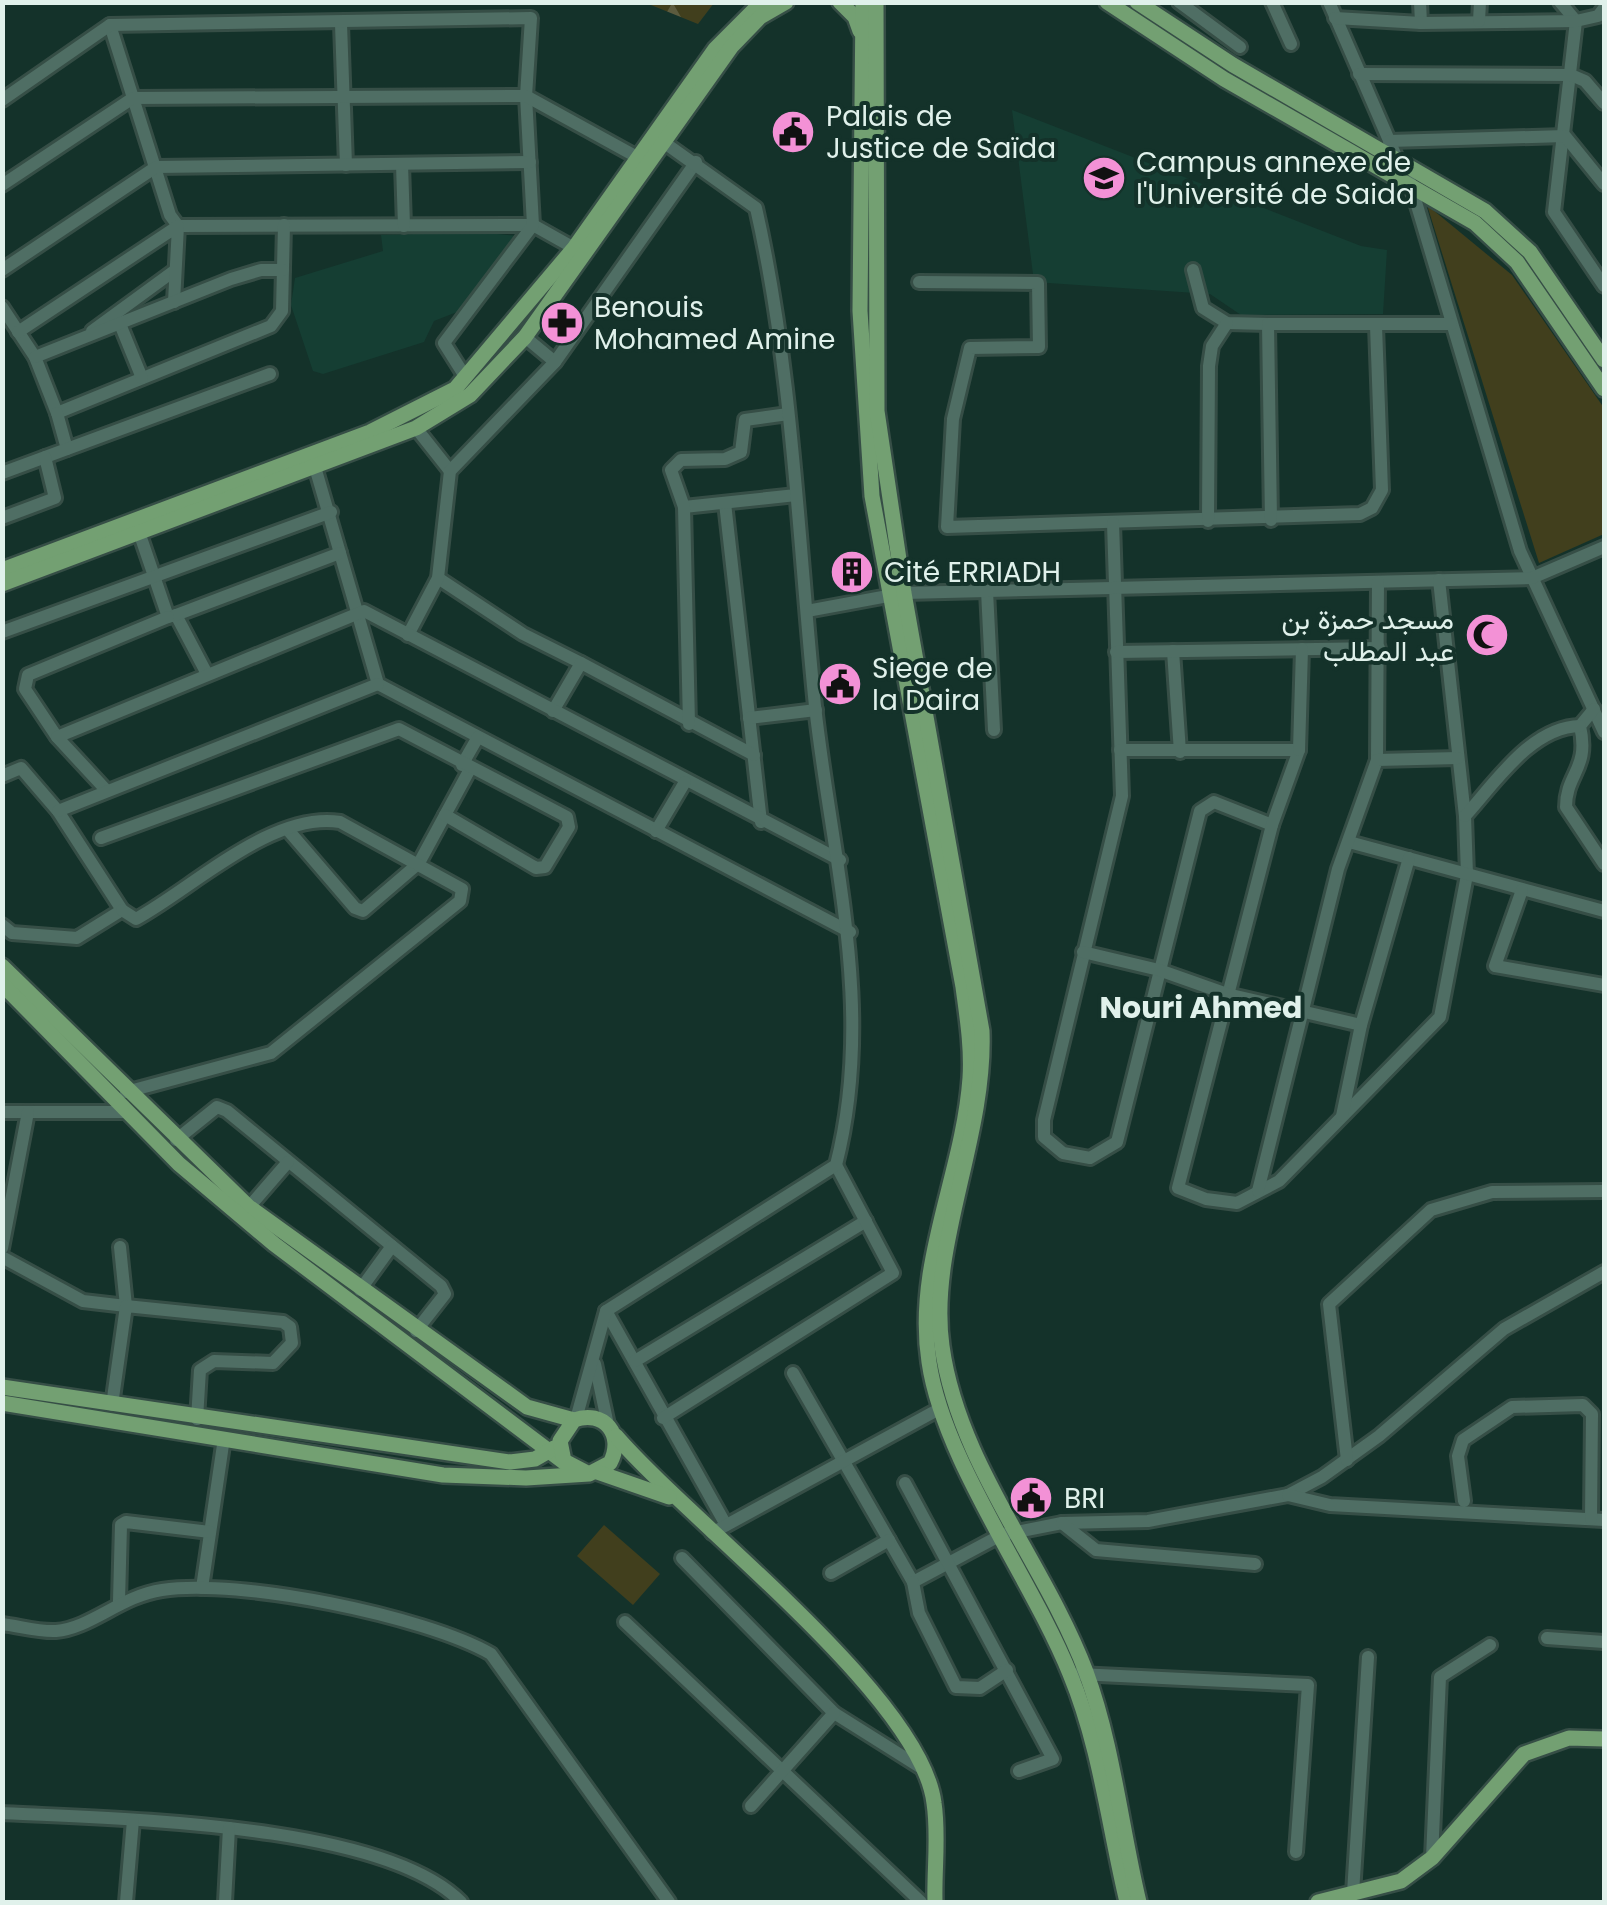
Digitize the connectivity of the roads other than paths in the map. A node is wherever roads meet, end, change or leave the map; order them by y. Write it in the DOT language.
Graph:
graph roads {
  1 [pos="762,2"];
  2 [pos="786,2"];
  3 [pos="840,2"];
  4 [pos="863,2"];
  5 [pos="876,2"];
  6 [pos="1107,2"];
  7 [pos="1137,2"];
  8 [pos="1179,2"];
  9 [pos="1272,2"];
  10 [pos="1329,2"];
  11 [pos="1420,2"];
  12 [pos="1480,2"];
  13 [pos="1560,2"];
  14 [pos="1602,16"];
  15 [pos="1335,18"];
  16 [pos="1479,21"];
  17 [pos="1576,21"];
  18 [pos="1421,23"];
  19 [pos="341,24"];
  20 [pos="110,25"];
  21 [pos="863,39"];
  22 [pos="1291,44"];
  23 [pos="1240,47"];
  24 [pos="1359,74"];
  25 [pos="1571,75"];
  26 [pos="526,96"];
  27 [pos="346,97"];
  28 [pos="133,98"];
  29 [pos="2,100"];
  30 [pos="1604,103"];
  31 [pos="1565,136"];
  32 [pos="662,141"];
  33 [pos="1389,141"];
  34 [pos="637,156"];
  35 [pos="1397,159"];
  36 [pos="530,162"];
  37 [pos="696,162"];
  38 [pos="346,164"];
  39 [pos="402,164"];
  40 [pos="156,167"];
  41 [pos="1604,184"];
  42 [pos="2,185"];
  43 [pos="1412,186"];
  44 [pos="284,225"];
  45 [pos="533,225"];
  46 [pos="178,226"];
  47 [pos="404,226"];
  48 [pos="574,248"];
  49 [pos="2,270"];
  50 [pos="283,270"];
  51 [pos="1194,270"];
  52 [pos="174,271"];
  53 [pos="919,282"];
  54 [pos="1604,286"];
  55 [pos="174,302"];
  56 [pos="2,307"];
  57 [pos="1227,323"];
  58 [pos="120,324"];
  59 [pos="1268,324"];
  60 [pos="1452,324"];
  61 [pos="1376,326"];
  62 [pos="18,332"];
  63 [pos="85,338"];
  64 [pos="525,338"];
  65 [pos="35,358"];
  66 [pos="1604,360"];
  67 [pos="556,362"];
  68 [pos="270,374"];
  69 [pos="142,378"];
  70 [pos="466,378"];
  71 [pos="1604,389"];
  72 [pos="57,414"];
  73 [pos="788,414"];
  74 [pos="416,428"];
  75 [pos="67,449"];
  76 [pos="45,458"];
  77 [pos="315,467"];
  78 [pos="450,472"];
  79 [pos="2,474"];
  80 [pos="796,495"];
  81 [pos="726,503"];
  82 [pos="684,506"];
  83 [pos="331,512"];
  84 [pos="2,518"];
  85 [pos="1272,520"];
  86 [pos="1208,521"];
  87 [pos="1113,523"];
  88 [pos="139,532"];
  89 [pos="1604,547"];
  90 [pos="340,553"];
  91 [pos="2,570"];
  92 [pos="154,576"];
  93 [pos="438,578"];
  94 [pos="1532,578"];
  95 [pos="1439,580"];
  96 [pos="1378,582"];
  97 [pos="2,584"];
  98 [pos="1114,588"];
  99 [pos="987,591"];
  100 [pos="897,595"];
  101 [pos="807,610"];
  102 [pos="354,615"];
  103 [pos="172,616"];
  104 [pos="2,632"];
  105 [pos="408,635"];
  106 [pos="1380,648"];
  107 [pos="1302,649"];
  108 [pos="1173,651"];
  109 [pos="1116,652"];
  110 [pos="581,663"];
  111 [pos="207,674"];
  112 [pos="378,684"];
  113 [pos="1594,709"];
  114 [pos="554,710"];
  115 [pos="816,710"];
  116 [pos="749,718"];
  117 [pos="690,724"];
  118 [pos="1580,726"];
  119 [pos="994,730"];
  120 [pos="1604,732"];
  121 [pos="57,737"];
  122 [pos="478,737"];
  123 [pos="1120,750"];
  124 [pos="1299,750"];
  125 [pos="1180,752"];
  126 [pos="754,755"];
  127 [pos="1458,758"];
  128 [pos="1376,760"];
  129 [pos="466,767"];
  130 [pos="2,776"];
  131 [pos="685,782"];
  132 [pos="107,791"];
  133 [pos="58,811"];
  134 [pos="446,815"];
  135 [pos="1466,816"];
  136 [pos="761,822"];
  137 [pos="1272,825"];
  138 [pos="288,830"];
  139 [pos="656,831"];
  140 [pos="101,838"];
  141 [pos="1349,842"];
  142 [pos="1409,858"];
  143 [pos="840,860"];
  144 [pos="420,863"];
  145 [pos="1604,864"];
  146 [pos="1467,875"];
  147 [pos="1522,890"];
  148 [pos="122,910"];
  149 [pos="1604,910"];
  150 [pos="2,924"];
  151 [pos="850,932"];
  152 [pos="1084,952"];
  153 [pos="2,966"];
  154 [pos="1158,970"];
  155 [pos="2,984"];
  156 [pos="1604,985"];
  157 [pos="1227,994"];
  158 [pos="1300,1009"];
  159 [pos="1361,1025"];
  160 [pos="126,1092"];
  161 [pos="2,1112"];
  162 [pos="28,1112"];
  163 [pos="128,1112"];
  164 [pos="1341,1119"];
  165 [pos="176,1140"];
  166 [pos="288,1162"];
  167 [pos="836,1165"];
  168 [pos="1258,1191"];
  169 [pos="1604,1191"];
  170 [pos="248,1207"];
  171 [pos="866,1221"];
  172 [pos="392,1246"];
  173 [pos="2,1248"];
  174 [pos="120,1248"];
  175 [pos="2,1258"];
  176 [pos="1604,1272"];
  177 [pos="360,1290"];
  178 [pos="126,1306"];
  179 [pos="606,1311"];
  180 [pos="416,1331"];
  181 [pos="634,1362"];
  182 [pos="595,1364"];
  183 [pos="794,1373"];
  184 [pos="2,1386"];
  185 [pos="2,1403"];
  186 [pos="112,1405"];
  187 [pos="942,1408"];
  188 [pos="663,1418"];
  189 [pos="197,1419"];
  190 [pos="575,1420"];
  191 [pos="611,1429"];
  192 [pos="224,1438"];
  193 [pos="556,1446"];
  194 [pos="844,1457"];
  195 [pos="1347,1460"];
  196 [pos="593,1473"];
  197 [pos="905,1482"];
  198 [pos="1288,1495"];
  199 [pos="673,1498"];
  200 [pos="1464,1501"];
  201 [pos="1598,1520"];
  202 [pos="1062,1523"];
  203 [pos="719,1529"];
  204 [pos="210,1532"];
  205 [pos="1009,1534"];
  206 [pos="889,1540"];
  207 [pos="682,1558"];
  208 [pos="947,1562"];
  209 [pos="1255,1564"];
  210 [pos="831,1573"];
  211 [pos="913,1582"];
  212 [pos="202,1588"];
  213 [pos="119,1601"];
  214 [pos="625,1622"];
  215 [pos="2,1624"];
  216 [pos="1547,1638"];
  217 [pos="1604,1642"];
  218 [pos="1490,1645"];
  219 [pos="1368,1657"];
  220 [pos="1007,1670"];
  221 [pos="1078,1674"];
  222 [pos="834,1714"];
  223 [pos="1604,1739"];
  224 [pos="925,1770"];
  225 [pos="1019,1771"];
  226 [pos="785,1773"];
  227 [pos="752,1806"];
  228 [pos="2,1814"];
  229 [pos="132,1820"];
  230 [pos="229,1828"];
  231 [pos="1296,1852"];
  232 [pos="1432,1858"];
  233 [pos="1353,1893"];
  234 [pos="1329,1901"];
  235 [pos="126,1902"];
  236 [pos="225,1902"];
  237 [pos="461,1902"];
  238 [pos="670,1902"];
  239 [pos="921,1902"];
  240 [pos="935,1902"];
  241 [pos="1127,1902"];
  242 [pos="1139,1902"];
  1 -- 34 [label="main road"];
  2 -- 32 [label="main road"];
  3 -- 21 [label="main road"];
  4 -- 21 [label="main road"];
  5 -- 100 [label="main road"];
  6 -- 43 [label="main road"];
  7 -- 35 [label="main road"];
  8 -- 23 [label="street"];
  9 -- 22 [label="street"];
  10 -- 15 [label="street"];
  11 -- 18 [label="street"];
  12 -- 16 [label="street"];
  13 -- 17 [label="street"];
  14 -- 17 [label="street"];
  15 -- 18 [label="street"];
  15 -- 24 [label="street"];
  16 -- 17 [label="street"];
  16 -- 18 [label="street"];
  17 -- 25 [label="street"];
  19 -- 20 [label="street"];
  19 -- 26 [label="street"];
  19 -- 27 [label="street"];
  20 -- 28 [label="street"];
  20 -- 29 [label="street"];
  21 -- 100 [label="main road"];
  24 -- 25 [label="street"];
  24 -- 33 [label="street"];
  25 -- 30 [label="street"];
  25 -- 31 [label="street"];
  26 -- 27 [label="street"];
  26 -- 34 [label="street"];
  26 -- 36 [label="street"];
  27 -- 28 [label="street"];
  27 -- 38 [label="street"];
  28 -- 40 [label="street"];
  28 -- 42 [label="street"];
  31 -- 33 [label="street"];
  31 -- 41 [label="street"];
  31 -- 54 [label="street"];
  32 -- 37 [label="street"];
  32 -- 64 [label="main road"];
  33 -- 35 [label="street"];
  34 -- 48 [label="main road"];
  35 -- 43 [label="street"];
  35 -- 66 [label="main road"];
  36 -- 39 [label="street"];
  36 -- 45 [label="street"];
  37 -- 67 [label="street"];
  37 -- 73 [label="street"];
  38 -- 39 [label="street"];
  38 -- 40 [label="street"];
  39 -- 47 [label="street"];
  40 -- 46 [label="street"];
  40 -- 49 [label="street"];
  43 -- 60 [label="street"];
  43 -- 71 [label="main road"];
  44 -- 46 [label="street"];
  44 -- 47 [label="street"];
  44 -- 50 [label="street"];
  45 -- 47 [label="street"];
  45 -- 48 [label="street"];
  45 -- 70 [label="street"];
  46 -- 52 [label="street"];
  46 -- 62 [label="street"];
  48 -- 70 [label="main road"];
  50 -- 55 [label="street"];
  50 -- 69 [label="street"];
  51 -- 57 [label="street"];
  52 -- 55 [label="street"];
  52 -- 63 [label="street"];
  53 -- 87 [label="street"];
  55 -- 58 [label="street"];
  56 -- 62 [label="street"];
  57 -- 59 [label="street"];
  57 -- 86 [label="street"];
  58 -- 63 [label="street"];
  58 -- 69 [label="street"];
  59 -- 61 [label="street"];
  59 -- 85 [label="street"];
  60 -- 61 [label="street"];
  60 -- 94 [label="street"];
  61 -- 85 [label="street"];
  62 -- 65 [label="street"];
  63 -- 65 [label="street"];
  64 -- 67 [label="street"];
  64 -- 74 [label="main road"];
  65 -- 72 [label="street"];
  67 -- 78 [label="street"];
  68 -- 75 [label="street"];
  69 -- 72 [label="street"];
  70 -- 91 [label="main road"];
  72 -- 75 [label="street"];
  73 -- 80 [label="street"];
  73 -- 82 [label="street"];
  74 -- 77 [label="main road"];
  74 -- 78 [label="street"];
  75 -- 76 [label="street"];
  76 -- 79 [label="street"];
  76 -- 84 [label="street"];
  77 -- 83 [label="street"];
  77 -- 88 [label="main road"];
  78 -- 93 [label="street"];
  80 -- 81 [label="street"];
  80 -- 101 [label="street"];
  81 -- 82 [label="street"];
  81 -- 116 [label="street"];
  82 -- 117 [label="street"];
  83 -- 90 [label="street"];
  83 -- 92 [label="street"];
  85 -- 86 [label="street"];
  86 -- 87 [label="street"];
  87 -- 98 [label="street"];
  88 -- 92 [label="street"];
  88 -- 97 [label="main road"];
  89 -- 94 [label="street"];
  90 -- 102 [label="street"];
  90 -- 103 [label="street"];
  92 -- 103 [label="street"];
  92 -- 104 [label="street"];
  93 -- 105 [label="street"];
  93 -- 110 [label="street"];
  94 -- 95 [label="street"];
  94 -- 113 [label="street"];
  95 -- 96 [label="street"];
  95 -- 127 [label="street"];
  96 -- 98 [label="street"];
  96 -- 106 [label="street"];
  98 -- 99 [label="street"];
  98 -- 109 [label="street"];
  99 -- 100 [label="street"];
  99 -- 119 [label="street"];
  100 -- 101 [label="street"];
  100 -- 187 [label="main road"];
  100 -- 205 [label="main road"];
  101 -- 115 [label="street"];
  102 -- 105 [label="street"];
  102 -- 111 [label="street"];
  102 -- 112 [label="street"];
  103 -- 111 [label="street"];
  103 -- 121 [label="street"];
  105 -- 114 [label="street"];
  106 -- 107 [label="street"];
  106 -- 128 [label="street"];
  107 -- 108 [label="street"];
  107 -- 124 [label="street"];
  108 -- 109 [label="street"];
  108 -- 125 [label="street"];
  109 -- 123 [label="street"];
  110 -- 114 [label="street"];
  110 -- 117 [label="street"];
  111 -- 121 [label="street"];
  112 -- 122 [label="street"];
  112 -- 132 [label="street"];
  113 -- 118 [label="street"];
  113 -- 120 [label="street"];
  114 -- 131 [label="street"];
  115 -- 116 [label="street"];
  115 -- 143 [label="street"];
  116 -- 126 [label="street"];
  117 -- 126 [label="street"];
  118 -- 135 [label="street"];
  118 -- 145 [label="street"];
  121 -- 132 [label="street"];
  122 -- 129 [label="street"];
  122 -- 139 [label="street"];
  123 -- 125 [label="street"];
  123 -- 152 [label="street"];
  124 -- 125 [label="street"];
  124 -- 137 [label="street"];
  126 -- 136 [label="street"];
  127 -- 128 [label="street"];
  127 -- 135 [label="street"];
  128 -- 141 [label="street"];
  129 -- 134 [label="street"];
  129 -- 134 [label="street"];
  129 -- 140 [label="street"];
  130 -- 133 [label="street"];
  131 -- 136 [label="street"];
  131 -- 139 [label="street"];
  132 -- 133 [label="street"];
  133 -- 148 [label="street"];
  134 -- 144 [label="street"];
  135 -- 146 [label="street"];
  136 -- 143 [label="street"];
  137 -- 154 [label="street"];
  137 -- 157 [label="street"];
  138 -- 144 [label="street"];
  138 -- 144 [label="street"];
  138 -- 148 [label="street"];
  139 -- 151 [label="street"];
  141 -- 142 [label="street"];
  141 -- 158 [label="street"];
  142 -- 146 [label="street"];
  142 -- 159 [label="street"];
  143 -- 151 [label="street"];
  144 -- 160 [label="street"];
  146 -- 147 [label="street"];
  146 -- 164 [label="street"];
  147 -- 149 [label="street"];
  147 -- 156 [label="street"];
  148 -- 150 [label="street"];
  151 -- 167 [label="street"];
  152 -- 154 [label="street"];
  152 -- 154 [label="street"];
  153 -- 160 [label="main road"];
  154 -- 157 [label="street"];
  155 -- 163 [label="main road"];
  157 -- 158 [label="street"];
  157 -- 168 [label="street"];
  158 -- 159 [label="street"];
  158 -- 168 [label="street"];
  159 -- 164 [label="street"];
  160 -- 165 [label="main road"];
  161 -- 162 [label="street"];
  162 -- 163 [label="street"];
  162 -- 173 [label="street"];
  163 -- 193 [label="main road"];
  164 -- 168 [label="street"];
  165 -- 166 [label="street"];
  165 -- 170 [label="main road"];
  166 -- 170 [label="street"];
  166 -- 172 [label="street"];
  167 -- 171 [label="street"];
  167 -- 179 [label="street"];
  169 -- 195 [label="street"];
  170 -- 177 [label="main road"];
  171 -- 181 [label="street"];
  171 -- 188 [label="street"];
  172 -- 177 [label="street"];
  172 -- 180 [label="street"];
  174 -- 178 [label="street"];
  175 -- 178 [label="street"];
  176 -- 195 [label="street"];
  177 -- 180 [label="main road"];
  178 -- 186 [label="street"];
  178 -- 189 [label="street"];
  179 -- 181 [label="street"];
  179 -- 182 [label="street"];
  180 -- 190 [label="main road"];
  181 -- 188 [label="street"];
  182 -- 190 [label="street"];
  182 -- 191 [label="street"];
  183 -- 194 [label="street"];
  184 -- 186 [label="main road"];
  185 -- 192 [label="main road"];
  186 -- 189 [label="main road"];
  187 -- 194 [label="street"];
  187 -- 205 [label="main road"];
  188 -- 203 [label="street"];
  189 -- 193 [label="main road"];
  190 -- 191 [label="main road"];
  190 -- 193 [label="main road"];
  191 -- 196 [label="main road"];
  191 -- 199 [label="main road"];
  192 -- 196 [label="main road"];
  192 -- 204 [label="street"];
  193 -- 196 [label="main road"];
  194 -- 203 [label="street"];
  194 -- 206 [label="street"];
  195 -- 198 [label="street"];
  196 -- 199 [label="main road"];
  197 -- 208 [label="street"];
  198 -- 201 [label="street"];
  198 -- 202 [label="street"];
  199 -- 203 [label="main road"];
  200 -- 201 [label="street"];
  202 -- 205 [label="street"];
  202 -- 209 [label="street"];
  203 -- 224 [label="main road"];
  204 -- 212 [label="street"];
  204 -- 213 [label="street"];
  205 -- 208 [label="street"];
  205 -- 221 [label="main road"];
  206 -- 210 [label="street"];
  206 -- 211 [label="street"];
  207 -- 222 [label="street"];
  208 -- 211 [label="street"];
  208 -- 220 [label="street"];
  211 -- 220 [label="street"];
  212 -- 213 [label="street"];
  212 -- 238 [label="street"];
  213 -- 215 [label="street"];
  214 -- 226 [label="street"];
  216 -- 217 [label="street"];
  218 -- 232 [label="street"];
  219 -- 233 [label="street"];
  220 -- 225 [label="street"];
  221 -- 231 [label="street"];
  221 -- 241 [label="main road"];
  221 -- 242 [label="main road"];
  222 -- 224 [label="street"];
  222 -- 226 [label="street"];
  223 -- 232 [label="main road"];
  224 -- 240 [label="main road"];
  226 -- 227 [label="street"];
  226 -- 239 [label="street"];
  228 -- 229 [label="street"];
  229 -- 230 [label="street"];
  229 -- 235 [label="street"];
  230 -- 236 [label="street"];
  230 -- 237 [label="street"];
  232 -- 233 [label="main road"];
  233 -- 234 [label="main road"];
}
